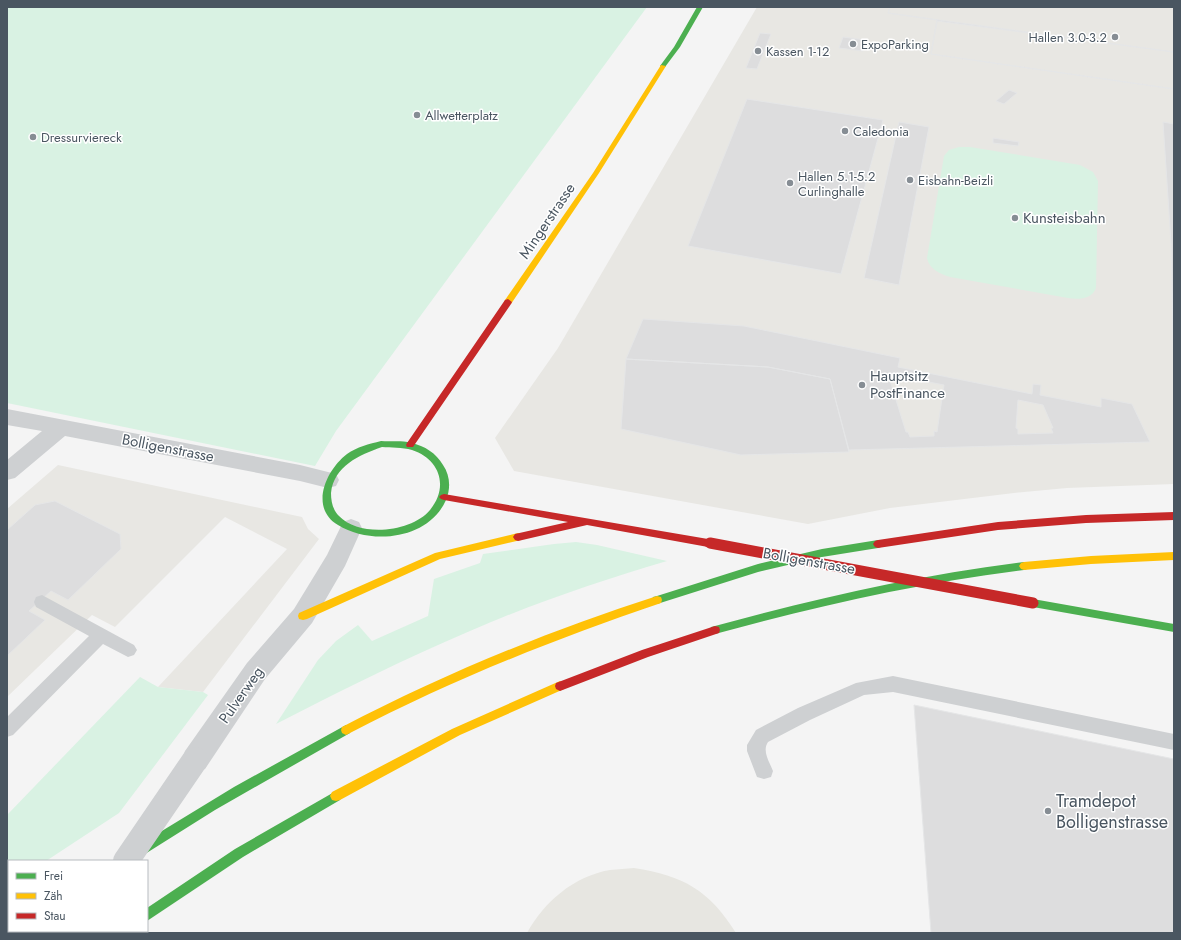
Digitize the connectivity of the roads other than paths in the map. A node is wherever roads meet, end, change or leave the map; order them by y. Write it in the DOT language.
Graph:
graph roads {
  1 [pos="700,7"];
  2 [pos="7,417"];
  3 [pos="60,428"];
  4 [pos="410,445"];
  5 [pos="7,472"];
  6 [pos="328,480"];
  7 [pos="444,497"];
  8 [pos="1174,516"];
  9 [pos="586,522"];
  10 [pos="351,528"];
  11 [pos="1174,556"];
  12 [pos="42,602"];
  13 [pos="303,616"];
  14 [pos="1174,628"];
  15 [pos="101,635"];
  16 [pos="128,650"];
  17 [pos="7,729"];
  18 [pos="1174,742"];
  19 [pos="764,771"];
  20 [pos="126,860"];
  21 [pos="126,860"];
  22 [pos="148,913"];
  1 -- 4 [label="main road, Mingerstrasse"];
  2 -- 3 [label="street, Bolligenstrasse"];
  3 -- 5 [label="street"];
  3 -- 6 [label="street, Bolligenstrasse"];
  4 -- 6 [label="main road"];
  4 -- 7 [label="main road"];
  6 -- 10 [label="main road"];
  7 -- 9 [label="main road, Bolligenstrasse"];
  7 -- 10 [label="main road"];
  8 -- 20 [label="main road"];
  9 -- 13 [label="main road"];
  9 -- 14 [label="main road, Bolligenstrasse, bridge"];
  10 -- 13 [label="street, Pulverweg"];
  11 -- 22 [label="main road"];
  12 -- 15 [label="lane"];
  13 -- 21 [label="street, Pulverweg, bridge"];
  15 -- 16 [label="lane"];
  15 -- 17 [label="lane"];
  18 -- 19 [label="lane"];
}
